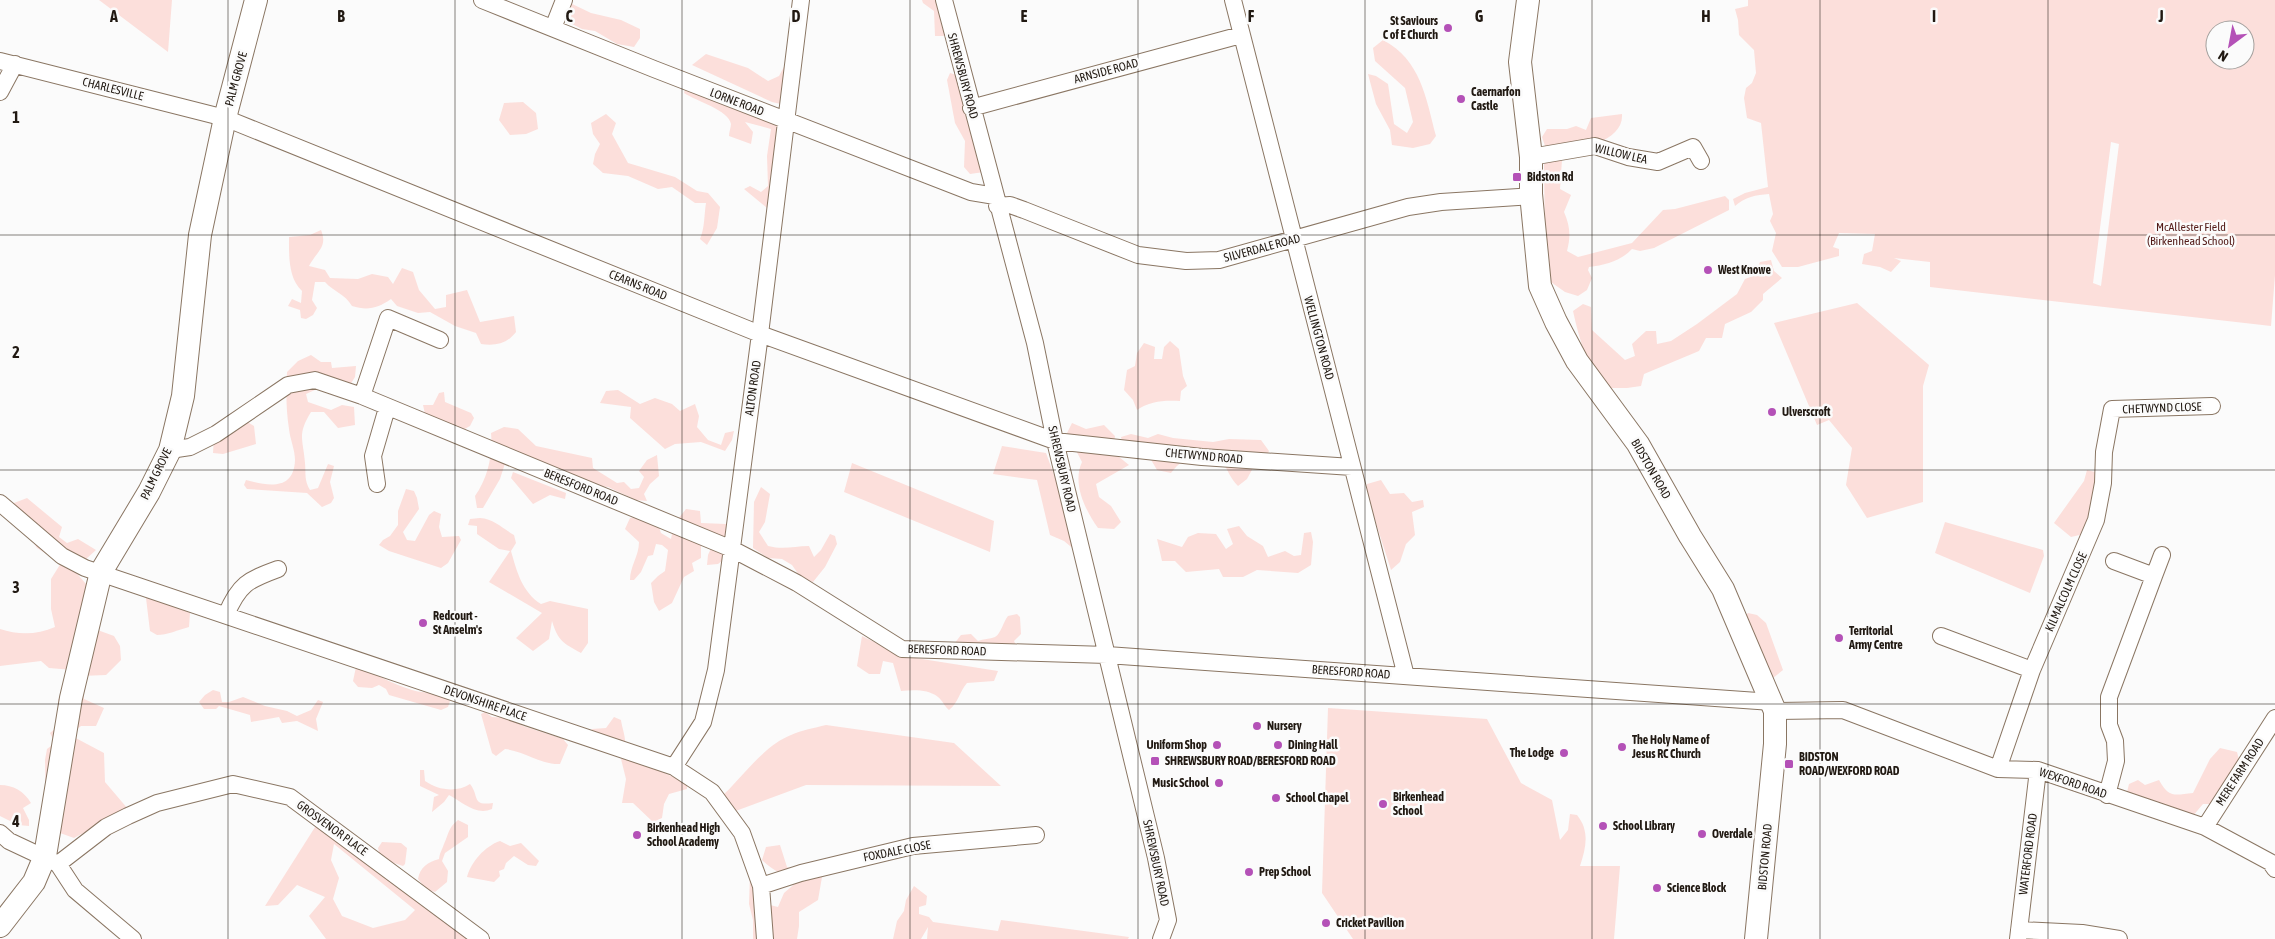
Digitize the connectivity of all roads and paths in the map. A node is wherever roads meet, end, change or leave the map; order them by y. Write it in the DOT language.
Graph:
graph roads {
  1 [pos="256,0"];
  2 [pos="482,0"];
  3 [pos="564,0"];
  4 [pos="801,0"];
  5 [pos="944,0"];
  6 [pos="1233,0"];
  7 [pos="1528,0"];
  8 [pos="553,28"];
  9 [pos="1241,35"];
  10 [pos="7,63"];
  11 [pos="0,92"];
  12 [pos="971,108"];
  13 [pos="225,118"];
  14 [pos="787,122"];
  15 [pos="1530,157"];
  16 [pos="1701,161"];
  17 [pos="1532,196"];
  18 [pos="996,201"];
  19 [pos="1293,240"];
  20 [pos="760,334"];
  21 [pos="440,340"];
  22 [pos="362,396"];
  23 [pos="2212,406"];
  24 [pos="387,408"];
  25 [pos="2112,409"];
  26 [pos="1055,441"];
  27 [pos="170,450"];
  28 [pos="1352,467"];
  29 [pos="377,484"];
  30 [pos="0,503"];
  31 [pos="732,549"];
  32 [pos="2162,555"];
  33 [pos="2114,561"];
  34 [pos="278,569"];
  35 [pos="101,572"];
  36 [pos="2154,576"];
  37 [pos="226,615"];
  38 [pos="1941,636"];
  39 [pos="1107,655"];
  40 [pos="2032,670"];
  41 [pos="1406,676"];
  42 [pos="1773,706"];
  43 [pos="2275,718"];
  44 [pos="674,767"];
  45 [pos="1998,769"];
  46 [pos="2038,770"];
  47 [pos="2107,795"];
  48 [pos="2205,827"];
  49 [pos="0,833"];
  50 [pos="1036,835"];
  51 [pos="51,860"];
  52 [pos="2275,868"];
  53 [pos="761,886"];
  54 [pos="0,926"];
  55 [pos="2019,935"];
  56 [pos="133,939"];
  57 [pos="482,939"];
  58 [pos="765,939"];
  59 [pos="1161,939"];
  60 [pos="1756,939"];
  61 [pos="2119,939"];
  1 -- 13 [label="main road, PALM GROVE"];
  2 -- 8 [label="street, LORNE ROAD"];
  3 -- 8 [label="street"];
  4 -- 14 [label="street, ALTON ROAD"];
  5 -- 12 [label="street, SHREWSBURY ROAD"];
  6 -- 9 [label="street, WELLINGTON ROAD"];
  7 -- 15 [label="main road, BIDSTON ROAD"];
  8 -- 14 [label="street, LORNE ROAD"];
  9 -- 12 [label="street, ARNSIDE ROAD"];
  9 -- 19 [label="street, WELLINGTON ROAD"];
  10 -- 11 [label="street"];
  10 -- 13 [label="street, CHARLESVILLE"];
  12 -- 18 [label="street, SHREWSBURY ROAD"];
  13 -- 20 [label="street, CEARNS ROAD"];
  13 -- 27 [label="main road, PALM GROVE"];
  14 -- 18 [label="street, LORNE ROAD"];
  14 -- 20 [label="street, ALTON ROAD"];
  15 -- 16 [label="street, WILLOW LEA"];
  15 -- 17 [label="main road, BIDSTON ROAD"];
  17 -- 19 [label="street, SILVERDALE ROAD"];
  17 -- 42 [label="main road, BIDSTON ROAD"];
  18 -- 19 [label="street, SILVERDALE ROAD"];
  18 -- 26 [label="street, SHREWSBURY ROAD"];
  19 -- 28 [label="street, WELLINGTON ROAD"];
  20 -- 26 [label="street, CEARNS ROAD"];
  20 -- 31 [label="street, ALTON ROAD"];
  21 -- 22 [label="street"];
  22 -- 24 [label="street, BERESFORD ROAD"];
  22 -- 27 [label="street, BERESFORD ROAD"];
  23 -- 25 [label="street, CHETWYND CLOSE"];
  24 -- 29 [label="street"];
  24 -- 31 [label="street, BERESFORD ROAD"];
  25 -- 40 [label="street, KILMALCOLM CLOSE"];
  26 -- 28 [label="street, CHETWYND ROAD"];
  26 -- 39 [label="street, SHREWSBURY ROAD"];
  27 -- 35 [label="main road, PALM GROVE"];
  28 -- 41 [label="street, WELLINGTON ROAD"];
  30 -- 35 [label="street, DEVONSHIRE PLACE"];
  31 -- 39 [label="street, BERESFORD ROAD"];
  31 -- 44 [label="street, ALTON ROAD"];
  32 -- 36 [label="street"];
  33 -- 36 [label="street"];
  34 -- 37 [label="street"];
  35 -- 37 [label="street, DEVONSHIRE PLACE"];
  35 -- 51 [label="main road, PALM GROVE"];
  36 -- 47 [label="street"];
  37 -- 44 [label="street, DEVONSHIRE PLACE"];
  38 -- 40 [label="street"];
  39 -- 41 [label="street, BERESFORD ROAD"];
  39 -- 59 [label="street, SHREWSBURY ROAD"];
  40 -- 45 [label="street, KILMALCOLM CLOSE"];
  41 -- 42 [label="street, BERESFORD ROAD"];
  42 -- 45 [label="street, WEXFORD ROAD"];
  42 -- 60 [label="main road, BIDSTON ROAD"];
  43 -- 48 [label="street, MERE FARM ROAD"];
  44 -- 53 [label="street, DEVONSHIRE PLACE"];
  45 -- 46 [label="street, WEXFORD ROAD"];
  46 -- 47 [label="street, WEXFORD ROAD"];
  46 -- 55 [label="street, WATERFORD ROAD"];
  47 -- 48 [label="street, WEXFORD ROAD"];
  48 -- 52 [label="street, WEXFORD ROAD"];
  49 -- 51 [label="street"];
  50 -- 53 [label="street, FOXDALE CLOSE"];
  51 -- 54 [label="main road, PALM GROVE"];
  51 -- 56 [label="street"];
  51 -- 57 [label="street, GROSVENOR PLACE"];
  53 -- 58 [label="street, DEVONSHIRE PLACE"];
  55 -- 61 [label="street"];
}
